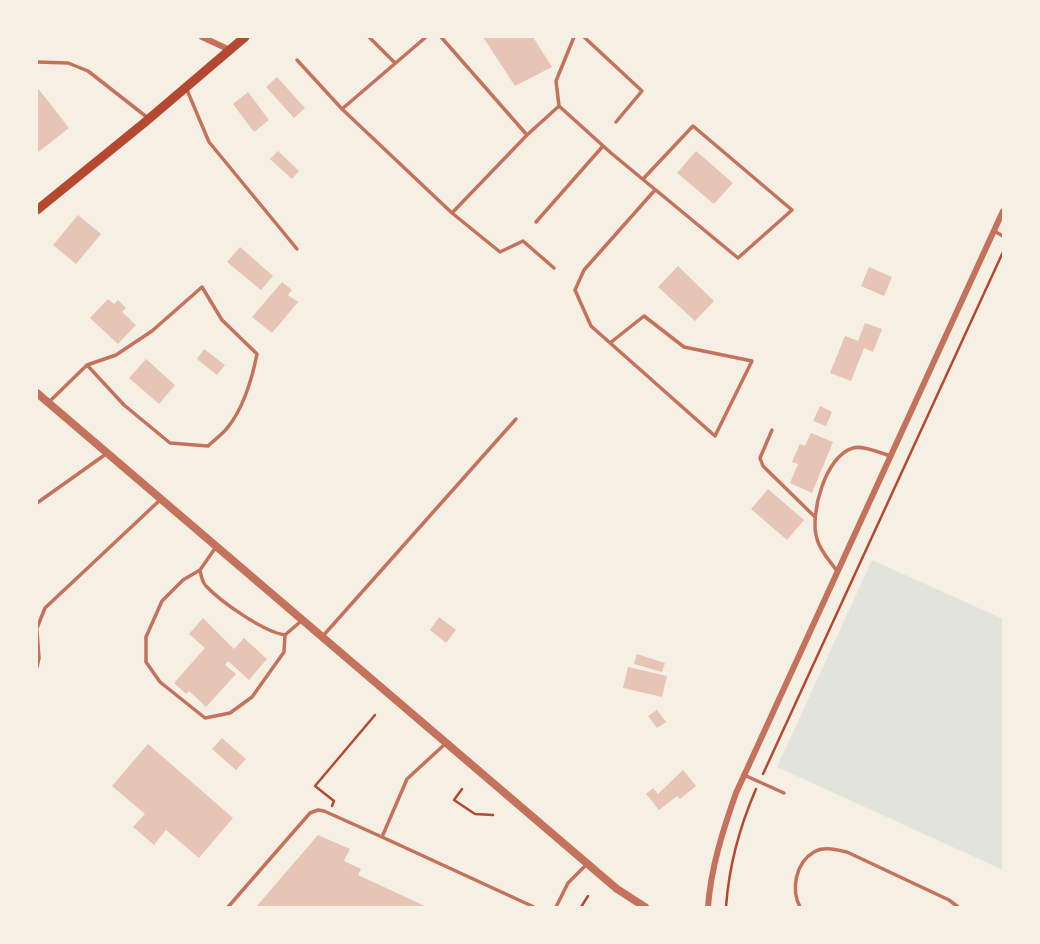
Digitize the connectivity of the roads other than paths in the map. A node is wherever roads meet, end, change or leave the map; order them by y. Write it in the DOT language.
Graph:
graph roads {
  1 [pos="202,37"];
  2 [pos="245,37"];
  3 [pos="369,37"];
  4 [pos="426,37"];
  5 [pos="441,37"];
  6 [pos="574,37"];
  7 [pos="584,37"];
  8 [pos="230,50"];
  9 [pos="297,60"];
  10 [pos="37,62"];
  11 [pos="395,63"];
  12 [pos="186,88"];
  13 [pos="559,106"];
  14 [pos="342,109"];
  15 [pos="149,119"];
  16 [pos="616,122"];
  17 [pos="527,135"];
  18 [pos="603,146"];
  19 [pos="643,179"];
  20 [pos="656,190"];
  21 [pos="37,210"];
  22 [pos="1003,211"];
  23 [pos="452,213"];
  24 [pos="537,222"];
  25 [pos="994,231"];
  26 [pos="1003,236"];
  27 [pos="297,250"];
  28 [pos="554,268"];
  29 [pos="610,344"];
  30 [pos="87,365"];
  31 [pos="37,393"];
  32 [pos="48,403"];
  33 [pos="516,419"];
  34 [pos="772,430"];
  35 [pos="107,453"];
  36 [pos="891,456"];
  37 [pos="161,499"];
  38 [pos="37,503"];
  39 [pos="814,516"];
  40 [pos="216,547"];
  41 [pos="200,570"];
  42 [pos="837,571"];
  43 [pos="302,620"];
  44 [pos="37,629"];
  45 [pos="285,635"];
  46 [pos="322,637"];
  47 [pos="37,667"];
  48 [pos="446,743"];
  49 [pos="744,775"];
  50 [pos="783,793"];
  51 [pos="382,837"];
  52 [pos="587,864"];
  53 [pos="228,907"];
  54 [pos="534,907"];
  55 [pos="556,907"];
  56 [pos="645,907"];
  57 [pos="708,907"];
  58 [pos="800,907"];
  59 [pos="958,907"];
  1 -- 8 [label="street"];
  2 -- 8 [label="main road"];
  3 -- 11 [label="lane"];
  4 -- 11 [label="lane"];
  5 -- 17 [label="lane"];
  6 -- 13 [label="lane"];
  7 -- 16 [label="lane"];
  8 -- 12 [label="main road"];
  9 -- 14 [label="lane"];
  10 -- 15 [label="lane"];
  11 -- 14 [label="lane"];
  12 -- 15 [label="main road"];
  12 -- 27 [label="lane"];
  13 -- 17 [label="lane"];
  13 -- 18 [label="lane"];
  14 -- 23 [label="lane"];
  15 -- 21 [label="main road"];
  17 -- 23 [label="lane"];
  18 -- 19 [label="lane"];
  18 -- 24 [label="lane"];
  19 -- 20 [label="lane"];
  19 -- 20 [label="lane"];
  20 -- 29 [label="lane"];
  22 -- 25 [label="street"];
  23 -- 28 [label="lane"];
  25 -- 26 [label="lane"];
  25 -- 36 [label="street"];
  29 -- 29 [label="lane"];
  30 -- 30 [label="lane"];
  30 -- 32 [label="lane"];
  31 -- 32 [label="street"];
  32 -- 35 [label="street"];
  33 -- 46 [label="lane"];
  34 -- 39 [label="lane"];
  35 -- 37 [label="street"];
  35 -- 38 [label="lane"];
  36 -- 39 [label="lane"];
  36 -- 42 [label="street"];
  37 -- 40 [label="street"];
  37 -- 44 [label="lane"];
  39 -- 42 [label="lane"];
  40 -- 41 [label="lane"];
  40 -- 43 [label="street"];
  41 -- 45 [label="lane"];
  41 -- 45 [label="lane"];
  42 -- 49 [label="street"];
  43 -- 45 [label="lane"];
  43 -- 46 [label="street"];
  44 -- 47 [label="lane"];
  46 -- 48 [label="street"];
  48 -- 51 [label="lane"];
  48 -- 52 [label="street"];
  49 -- 50 [label="lane"];
  49 -- 57 [label="street"];
  51 -- 53 [label="lane"];
  51 -- 54 [label="lane"];
  52 -- 55 [label="lane"];
  52 -- 56 [label="street"];
  58 -- 59 [label="lane"];
}
